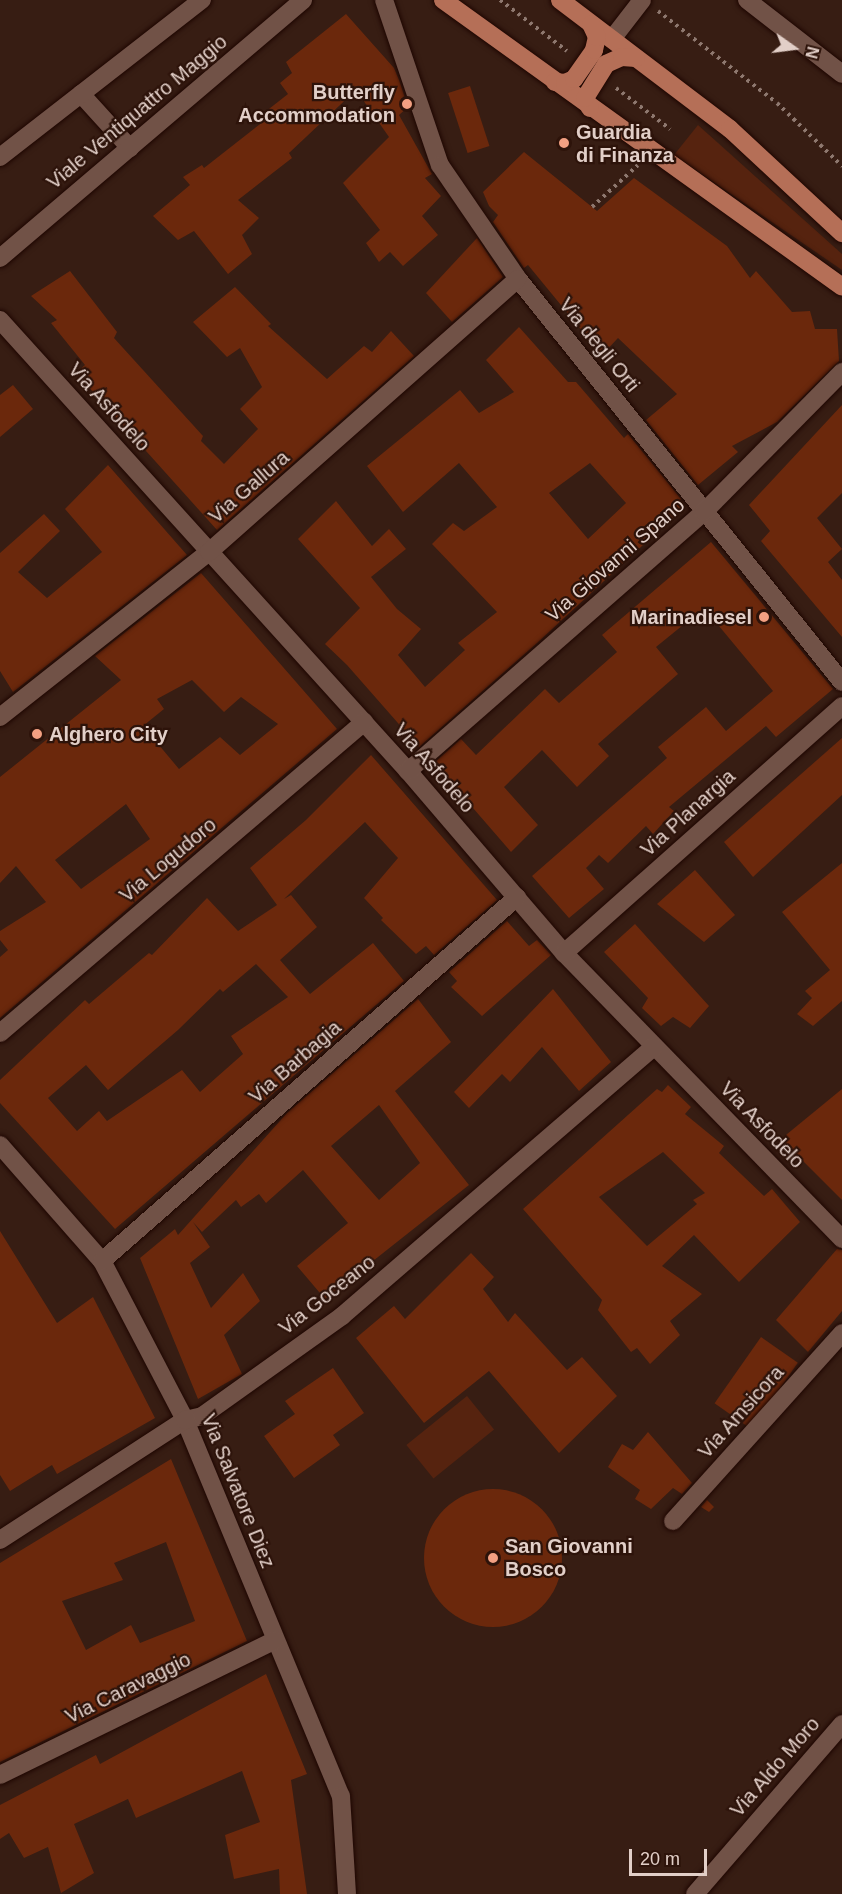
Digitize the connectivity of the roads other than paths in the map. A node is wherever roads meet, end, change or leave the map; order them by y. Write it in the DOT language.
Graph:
graph roads {
  1 [pos="202,0"];
  2 [pos="303,0"];
  3 [pos="384,0"];
  4 [pos="443,0"];
  5 [pos="561,0"];
  6 [pos="747,0"];
  7 [pos="647,3"];
  8 [pos="591,24"];
  9 [pos="612,39"];
  10 [pos="636,58"];
  11 [pos="842,74"];
  12 [pos="555,82"];
  13 [pos="81,94"];
  14 [pos="590,108"];
  15 [pos="130,148"];
  16 [pos="0,156"];
  17 [pos="842,233"];
  18 [pos="0,258"];
  19 [pos="518,279"];
  20 [pos="842,287"];
  21 [pos="0,320"];
  22 [pos="842,372"];
  23 [pos="704,512"];
  24 [pos="209,552"];
  25 [pos="842,682"];
  26 [pos="842,706"];
  27 [pos="0,717"];
  28 [pos="364,722"];
  29 [pos="408,771"];
  30 [pos="517,897"];
  31 [pos="564,953"];
  32 [pos="0,1033"];
  33 [pos="654,1047"];
  34 [pos="0,1145"];
  35 [pos="842,1239"];
  36 [pos="102,1261"];
  37 [pos="842,1333"];
  38 [pos="185,1420"];
  39 [pos="673,1521"];
  40 [pos="0,1540"];
  41 [pos="275,1640"];
  42 [pos="842,1724"];
  43 [pos="0,1775"];
  44 [pos="347,1894"];
  45 [pos="695,1894"];
  1 -- 13 [label="street"];
  2 -- 15 [label="street, Viale Ventiquattro Maggio"];
  3 -- 19 [label="street, Via degli Orti"];
  4 -- 12 [label="main road"];
  5 -- 8 [label="main road"];
  6 -- 11 [label="street"];
  7 -- 9 [label="street"];
  8 -- 9 [label="main road"];
  8 -- 12 [label="main road"];
  9 -- 10 [label="main road"];
  10 -- 14 [label="main road"];
  10 -- 17 [label="main road"];
  12 -- 14 [label="main road"];
  13 -- 15 [label="street"];
  13 -- 16 [label="street"];
  14 -- 20 [label="main road"];
  15 -- 18 [label="street, Viale Ventiquattro Maggio"];
  19 -- 23 [label="street, Via degli Orti"];
  19 -- 24 [label="street, Via Gallura"];
  21 -- 24 [label="street, Via Asfodelo"];
  22 -- 23 [label="street, Via Giovanni Spano"];
  23 -- 25 [label="street, Via degli Orti"];
  23 -- 29 [label="street, Via Giovanni Spano"];
  24 -- 27 [label="street, Via Gallura"];
  24 -- 28 [label="street, Via Asfodelo"];
  26 -- 31 [label="street, Via Planargia"];
  28 -- 29 [label="street, Via Asfodelo"];
  28 -- 32 [label="street, Via Logudoro"];
  29 -- 30 [label="street, Via Asfodelo"];
  30 -- 31 [label="street, Via Asfodelo"];
  30 -- 36 [label="street, Via Barbagia"];
  31 -- 33 [label="street, Via Asfodelo"];
  33 -- 35 [label="street, Via Asfodelo"];
  33 -- 38 [label="street, Via Goceano"];
  34 -- 36 [label="street, Via Salvatore Diez"];
  36 -- 38 [label="street, Via Salvatore Diez"];
  37 -- 39 [label="street, Via Amsicora"];
  38 -- 40 [label="street, Via Goceano"];
  38 -- 41 [label="street, Via Salvatore Diez"];
  41 -- 43 [label="street, Via Caravaggio"];
  41 -- 44 [label="street, Via Salvatore Diez"];
  42 -- 45 [label="street, Via Aldo Moro"];
}
